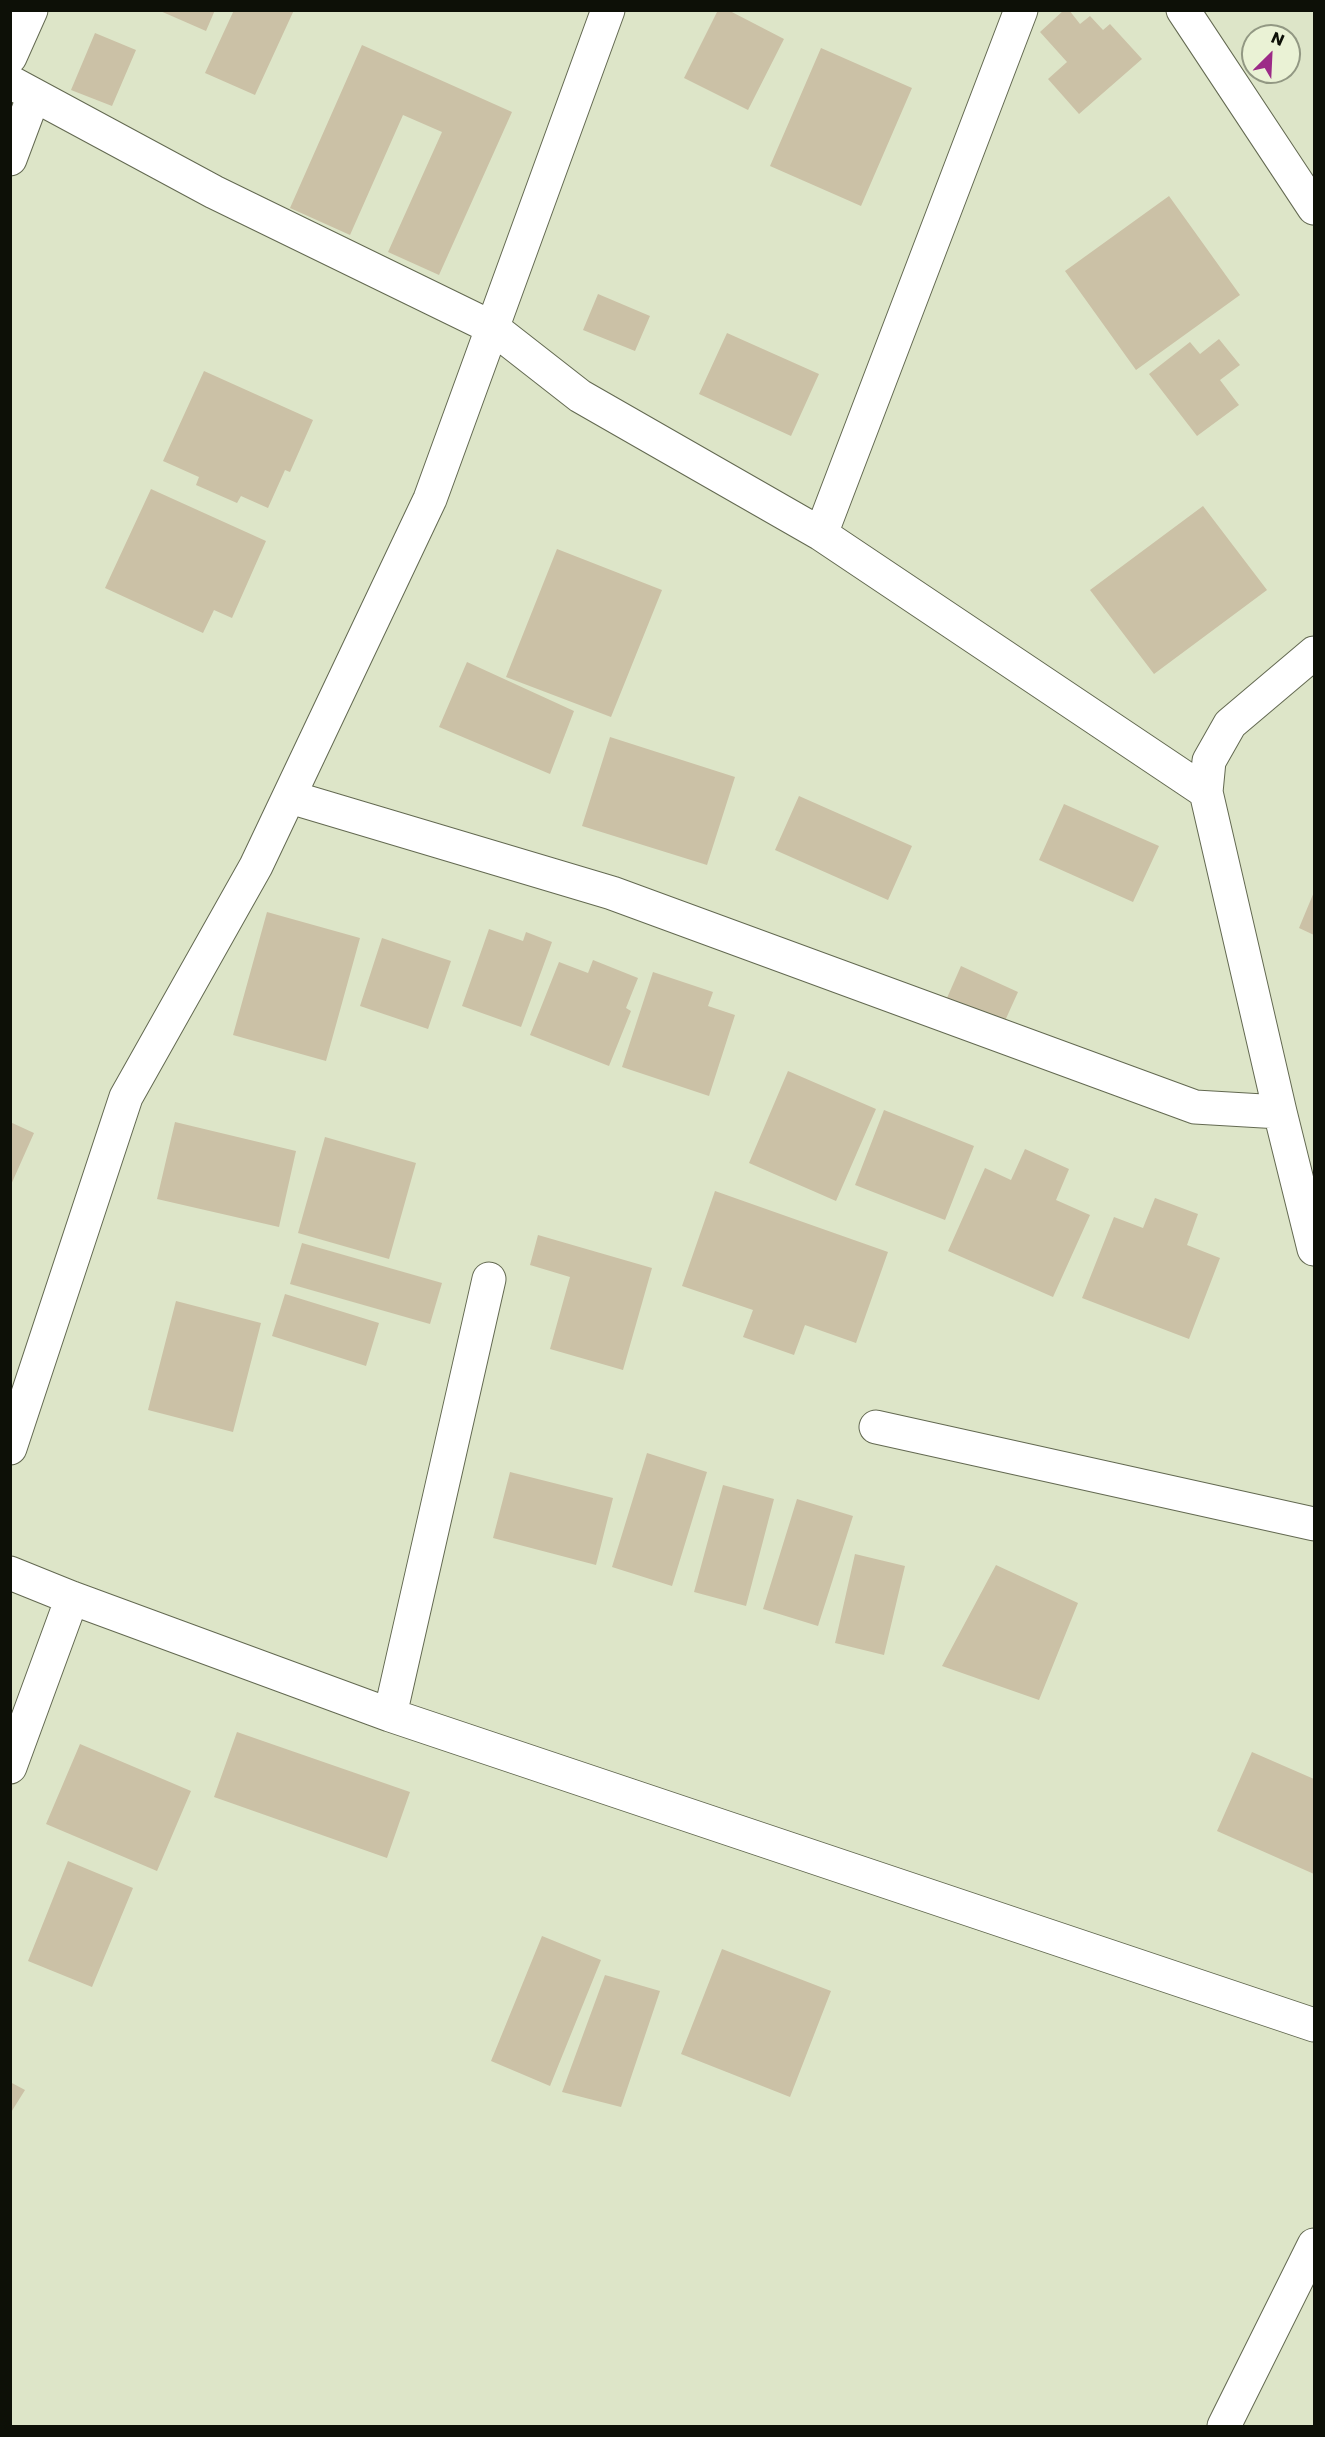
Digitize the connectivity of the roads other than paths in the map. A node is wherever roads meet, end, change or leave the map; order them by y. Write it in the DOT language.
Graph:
graph roads {
  1 [pos="31,10"];
  2 [pos="608,10"];
  3 [pos="1020,10"];
  4 [pos="1183,10"];
  5 [pos="10,57"];
  6 [pos="22,89"];
  7 [pos="10,159"];
  8 [pos="1314,208"];
  9 [pos="493,328"];
  10 [pos="821,534"];
  11 [pos="1314,653"];
  12 [pos="1206,792"];
  13 [pos="290,797"];
  14 [pos="1280,1112"];
  15 [pos="1314,1249"];
  16 [pos="489,1279"];
  17 [pos="876,1427"];
  18 [pos="10,1448"];
  19 [pos="1314,1524"];
  20 [pos="10,1573"];
  21 [pos="72,1598"];
  22 [pos="390,1715"];
  23 [pos="10,1767"];
  24 [pos="1314,2025"];
  25 [pos="1314,2245"];
  26 [pos="1224,2427"];
  1 -- 5 [label="street"];
  2 -- 9 [label="street"];
  3 -- 10 [label="street"];
  4 -- 8 [label="street"];
  6 -- 7 [label="street"];
  6 -- 9 [label="street"];
  9 -- 10 [label="street"];
  9 -- 13 [label="street"];
  10 -- 12 [label="street"];
  11 -- 12 [label="street"];
  12 -- 14 [label="street"];
  13 -- 14 [label="street"];
  13 -- 18 [label="street"];
  14 -- 15 [label="street"];
  16 -- 22 [label="street"];
  17 -- 19 [label="street"];
  20 -- 21 [label="street"];
  21 -- 22 [label="street"];
  21 -- 23 [label="street"];
  22 -- 24 [label="street"];
  25 -- 26 [label="street"];
}
